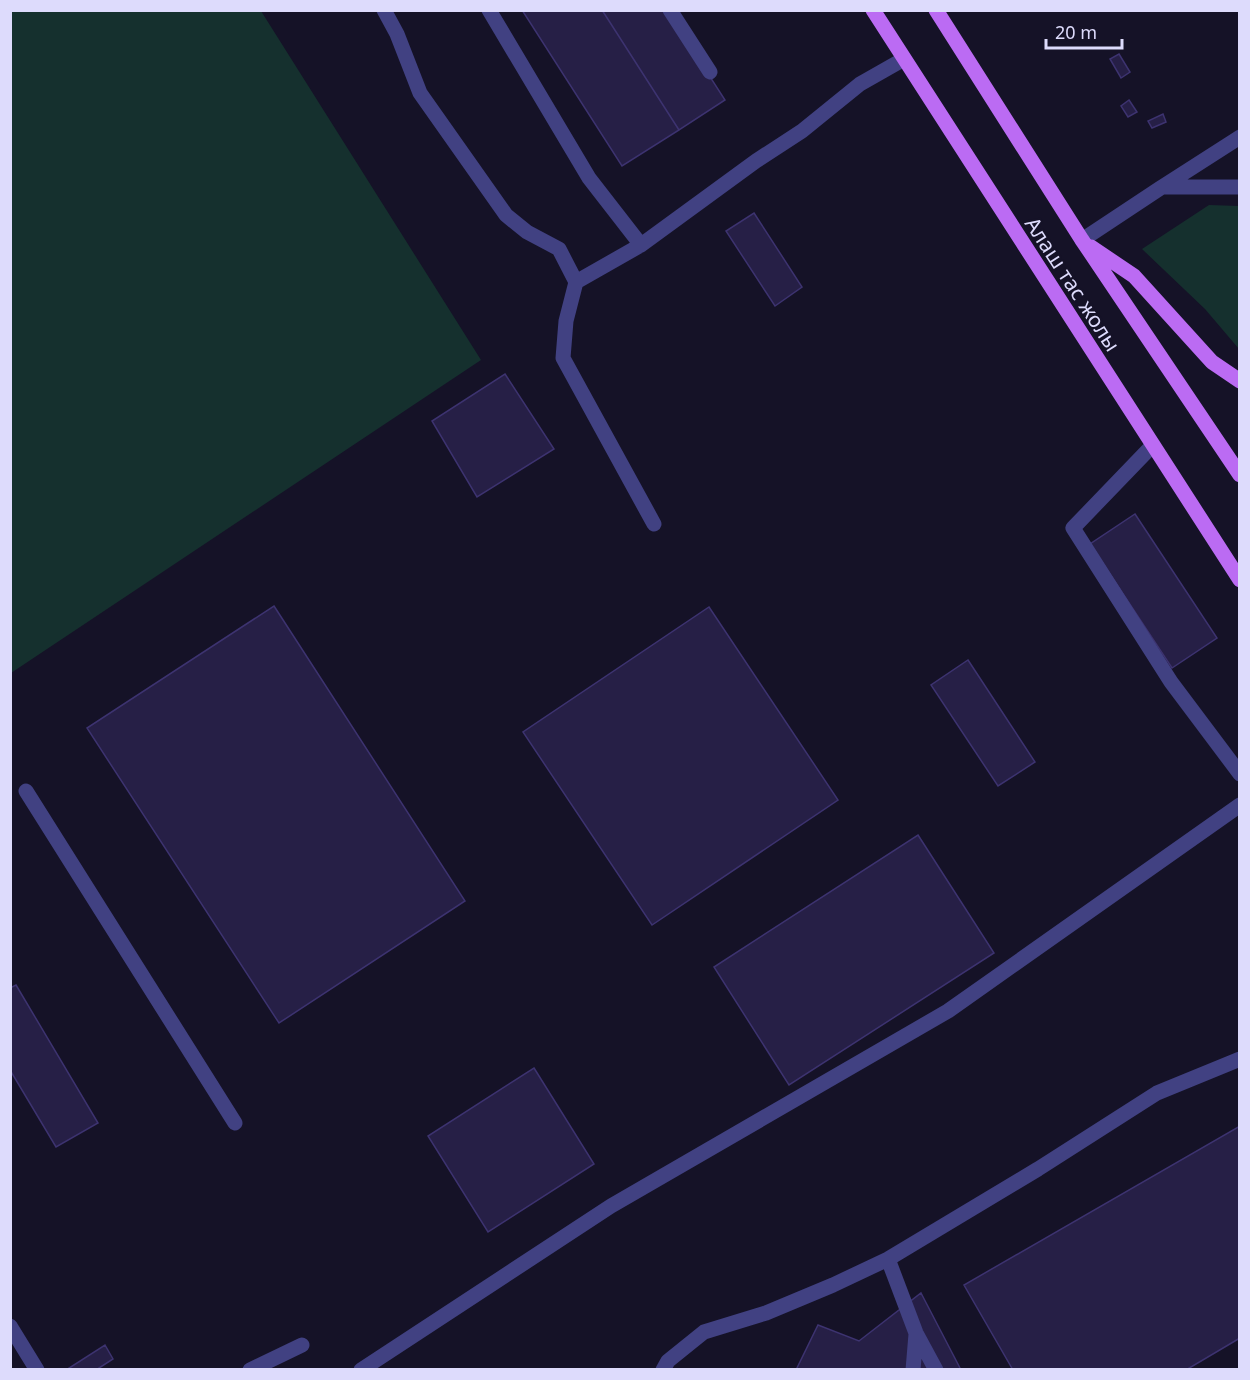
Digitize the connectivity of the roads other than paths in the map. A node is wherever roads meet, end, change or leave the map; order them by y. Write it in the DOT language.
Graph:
graph roads {
  1 [pos="384,10"];
  2 [pos="489,10"];
  3 [pos="670,10"];
  4 [pos="873,10"];
  5 [pos="936,10"];
  6 [pos="904,59"];
  7 [pos="710,72"];
  8 [pos="1239,137"];
  9 [pos="1162,187"];
  10 [pos="1239,187"];
  11 [pos="1083,241"];
  12 [pos="641,245"];
  13 [pos="576,282"];
  14 [pos="1239,381"];
  15 [pos="1152,446"];
  16 [pos="1239,475"];
  17 [pos="654,524"];
  18 [pos="1239,580"];
  19 [pos="1239,774"];
  20 [pos="26,791"];
  21 [pos="1239,805"];
  22 [pos="1239,1059"];
  23 [pos="235,1123"];
  24 [pos="888,1259"];
  25 [pos="10,1326"];
  26 [pos="916,1333"];
  27 [pos="302,1345"];
  28 [pos="37,1370"];
  29 [pos="250,1370"];
  30 [pos="361,1370"];
  31 [pos="663,1370"];
  32 [pos="913,1370"];
  33 [pos="936,1370"];
  1 -- 13 [label="lane"];
  2 -- 12 [label="lane"];
  3 -- 7 [label="lane"];
  4 -- 6 [label="main road, Алаш тас жолы"];
  5 -- 11 [label="main road, Алаш тас жолы"];
  6 -- 12 [label="lane"];
  6 -- 15 [label="main road, Алаш тас жолы"];
  8 -- 9 [label="lane"];
  9 -- 10 [label="lane"];
  9 -- 11 [label="lane"];
  11 -- 14 [label="main road"];
  11 -- 16 [label="main road, Алаш тас жолы"];
  12 -- 13 [label="lane"];
  13 -- 17 [label="lane"];
  15 -- 18 [label="main road, Алаш тас жолы"];
  15 -- 19 [label="lane"];
  20 -- 23 [label="lane"];
  21 -- 30 [label="lane"];
  22 -- 24 [label="lane"];
  24 -- 26 [label="lane"];
  24 -- 31 [label="lane"];
  25 -- 28 [label="lane"];
  26 -- 32 [label="lane"];
  26 -- 33 [label="lane"];
  27 -- 29 [label="lane"];
}
